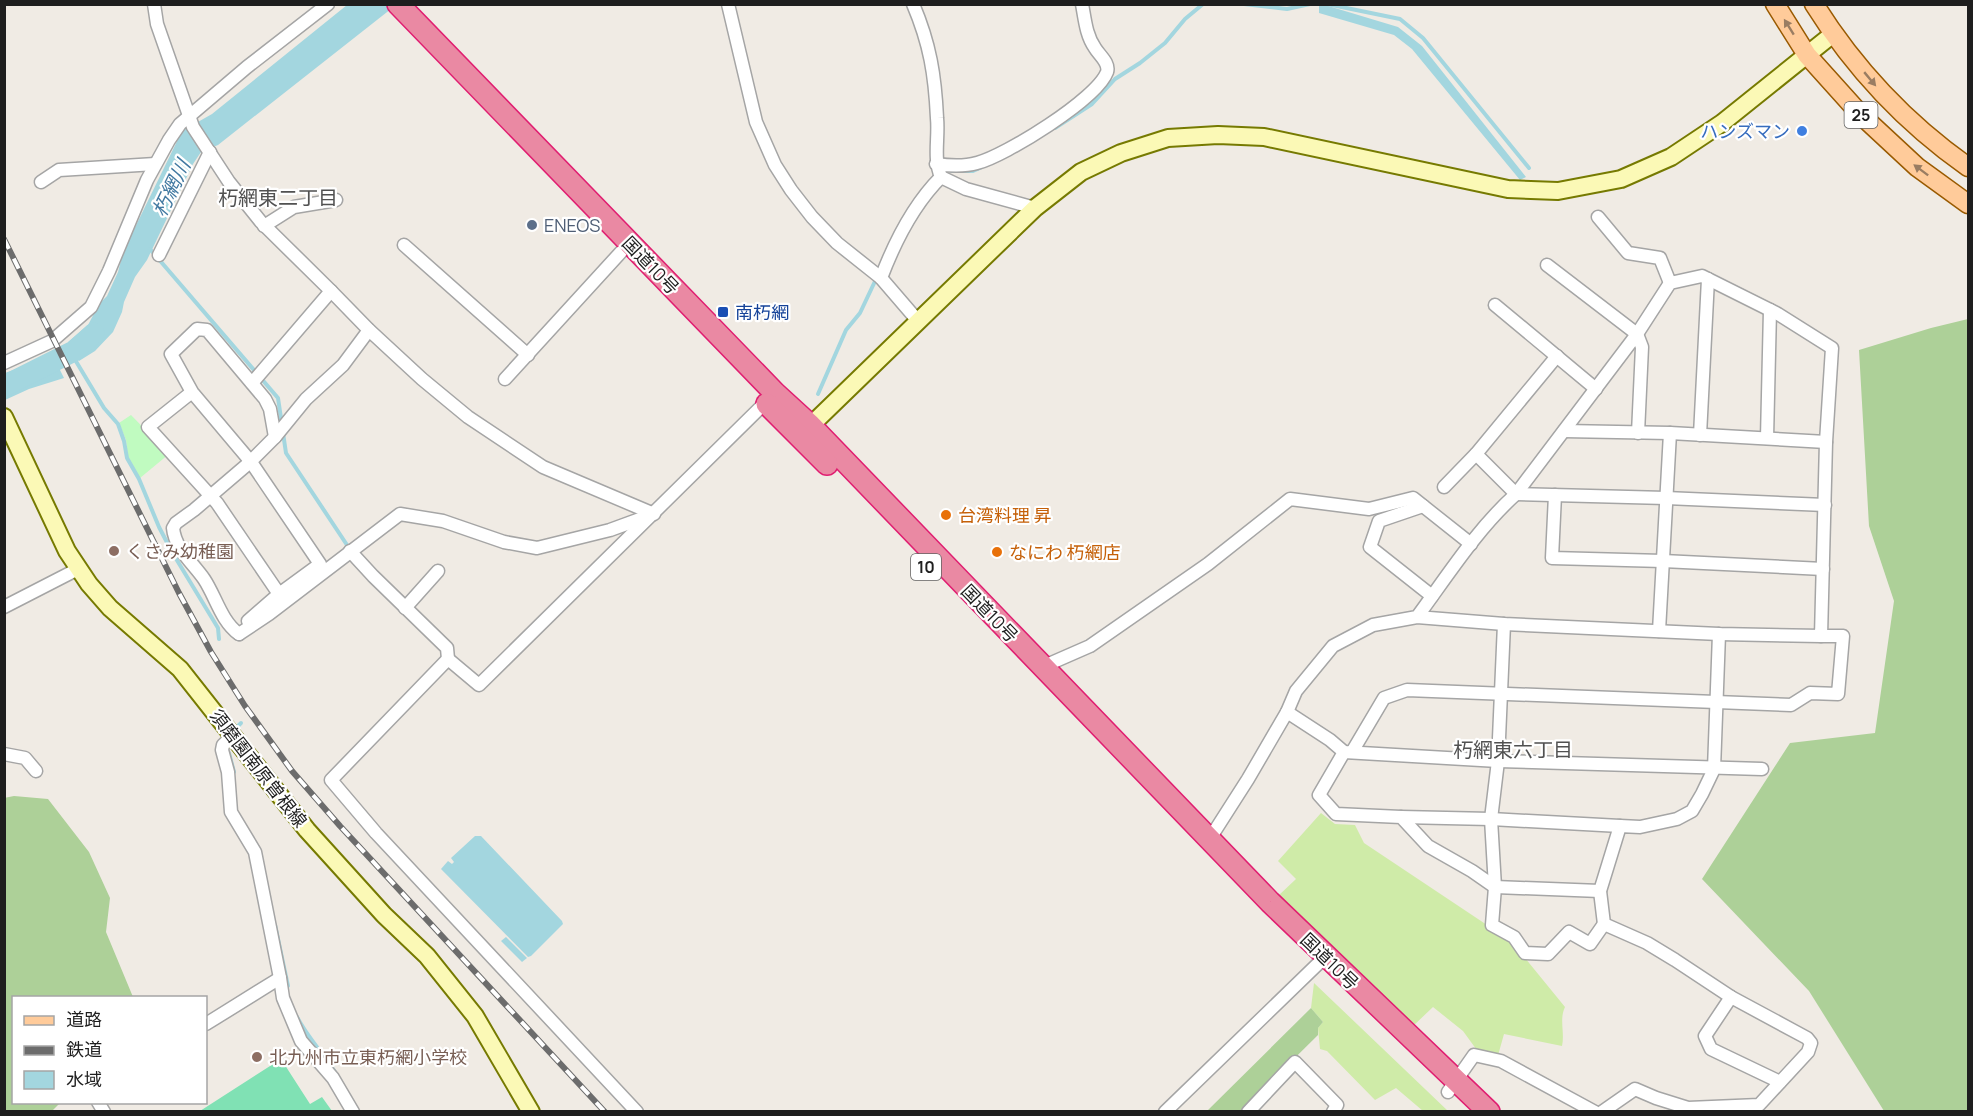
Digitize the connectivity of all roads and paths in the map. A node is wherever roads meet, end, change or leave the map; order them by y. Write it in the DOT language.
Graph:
graph roads {
  1 [pos="154,4"];
  2 [pos="328,4"];
  3 [pos="728,4"];
  4 [pos="914,4"];
  5 [pos="1082,4"];
  6 [pos="1775,4"];
  7 [pos="1814,4"];
  8 [pos="393,6"];
  9 [pos="1833,34"];
  10 [pos="1807,55"];
  11 [pos="191,122"];
  12 [pos="210,151"];
  13 [pos="155,164"];
  14 [pos="936,164"];
  15 [pos="1968,166"];
  16 [pos="941,177"];
  17 [pos="41,182"];
  18 [pos="336,200"];
  19 [pos="1968,204"];
  20 [pos="1035,208"];
  21 [pos="1598,217"];
  22 [pos="264,226"];
  23 [pos="404,245"];
  24 [pos="621,252"];
  25 [pos="159,255"];
  26 [pos="1547,265"];
  27 [pos="881,278"];
  28 [pos="1707,279"];
  29 [pos="1670,283"];
  30 [pos="331,291"];
  31 [pos="1495,306"];
  32 [pos="1770,310"];
  33 [pos="918,321"];
  34 [pos="369,330"];
  35 [pos="1637,334"];
  36 [pos="528,355"];
  37 [pos="1557,356"];
  38 [pos="4,363"];
  39 [pos="256,378"];
  40 [pos="505,379"];
  41 [pos="1596,388"];
  42 [pos="192,392"];
  43 [pos="770,398"];
  44 [pos="4,417"];
  45 [pos="805,431"];
  46 [pos="1564,431"];
  47 [pos="1638,433"];
  48 [pos="1670,433"];
  49 [pos="1700,435"];
  50 [pos="276,436"];
  51 [pos="1767,438"];
  52 [pos="1826,442"];
  53 [pos="1476,454"];
  54 [pos="251,462"];
  55 [pos="1444,487"];
  56 [pos="1516,495"];
  57 [pos="1555,495"];
  58 [pos="210,496"];
  59 [pos="1666,498"];
  60 [pos="1824,505"];
  61 [pos="1423,506"];
  62 [pos="654,514"];
  63 [pos="1471,544"];
  64 [pos="350,551"];
  65 [pos="1663,561"];
  66 [pos="78,569"];
  67 [pos="1823,569"];
  68 [pos="438,571"];
  69 [pos="279,594"];
  70 [pos="1432,596"];
  71 [pos="4,607"];
  72 [pos="405,608"];
  73 [pos="1417,617"];
  74 [pos="1504,624"];
  75 [pos="1659,631"];
  76 [pos="239,634"];
  77 [pos="1719,634"];
  78 [pos="1821,636"];
  79 [pos="448,659"];
  80 [pos="1042,667"];
  81 [pos="1501,693"];
  82 [pos="1717,701"];
  83 [pos="1287,712"];
  84 [pos="234,737"];
  85 [pos="1348,752"];
  86 [pos="4,754"];
  87 [pos="1498,761"];
  88 [pos="1714,769"];
  89 [pos="1762,769"];
  90 [pos="36,771"];
  91 [pos="1401,817"];
  92 [pos="1491,819"];
  93 [pos="1620,826"];
  94 [pos="1209,840"];
  95 [pos="1495,887"];
  96 [pos="1600,891"];
  97 [pos="1604,924"];
  98 [pos="1320,962"];
  99 [pos="280,978"];
  100 [pos="1731,997"];
  101 [pos="207,1023"];
  102 [pos="1780,1082"];
  103 [pos="1453,1087"];
  104 [pos="353,1112"];
  105 [pos="531,1112"];
  106 [pos="637,1112"];
  107 [pos="1165,1112"];
  108 [pos="1248,1112"];
  109 [pos="1333,1112"];
  110 [pos="1470,1112"];
  111 [pos="1489,1112"];
  112 [pos="1595,1112"];
  113 [pos="1602,1112"];
  1 -- 11 [label="street"];
  2 -- 11 [label="street"];
  3 -- 27 [label="street"];
  4 -- 14 [label="street"];
  5 -- 14 [label="street"];
  10 -- 6 [label="main road, 25, one-way"];
  7 -- 9 [label="main road, 25"];
  8 -- 24 [label="highway, 国道10号 / 10"];
  8 -- 43 [label="highway, 国道10号 / 10"];
  9 -- 10 [label="street"];
  9 -- 15 [label="main road, 25, one-way"];
  19 -- 10 [label="main road, 25, one-way"];
  10 -- 20 [label="street"];
  11 -- 12 [label="street"];
  11 -- 13 [label="street"];
  12 -- 22 [label="street"];
  12 -- 25 [label="street"];
  13 -- 17 [label="street"];
  13 -- 38 [label="street"];
  14 -- 16 [label="street"];
  16 -- 20 [label="street"];
  16 -- 27 [label="street"];
  18 -- 22 [label="street"];
  20 -- 33 [label="street"];
  21 -- 29 [label="street"];
  22 -- 30 [label="street"];
  23 -- 36 [label="street"];
  24 -- 36 [label="street"];
  24 -- 43 [label="highway, 国道10号 / 10"];
  26 -- 35 [label="street"];
  27 -- 33 [label="street"];
  28 -- 29 [label="street"];
  28 -- 32 [label="street"];
  28 -- 49 [label="street"];
  29 -- 35 [label="street"];
  30 -- 34 [label="street"];
  30 -- 39 [label="street"];
  31 -- 37 [label="street"];
  32 -- 51 [label="street"];
  32 -- 52 [label="street"];
  33 -- 45 [label="street"];
  34 -- 50 [label="street"];
  34 -- 62 [label="street"];
  35 -- 41 [label="street"];
  35 -- 47 [label="street"];
  36 -- 40 [label="street"];
  37 -- 41 [label="street"];
  37 -- 53 [label="street"];
  39 -- 42 [label="street"];
  39 -- 50 [label="street"];
  41 -- 46 [label="street"];
  42 -- 54 [label="street"];
  42 -- 58 [label="street"];
  43 -- 45 [label="highway, 国道10号 / 10"];
  43 -- 62 [label="street"];
  44 -- 66 [label="street, 須磨園南原曽根線"];
  45 -- 80 [label="highway, 国道10号 / 10"];
  45 -- 98 [label="highway, 国道10号 / 10"];
  46 -- 47 [label="street"];
  46 -- 56 [label="street"];
  47 -- 48 [label="street"];
  48 -- 49 [label="street"];
  48 -- 59 [label="street"];
  49 -- 51 [label="street"];
  50 -- 54 [label="street"];
  51 -- 52 [label="street"];
  52 -- 60 [label="street"];
  53 -- 55 [label="street"];
  53 -- 56 [label="street"];
  54 -- 58 [label="street"];
  54 -- 69 [label="street"];
  56 -- 57 [label="street"];
  56 -- 63 [label="street"];
  57 -- 59 [label="street"];
  57 -- 65 [label="street"];
  58 -- 69 [label="street"];
  58 -- 76 [label="street"];
  59 -- 60 [label="street"];
  59 -- 65 [label="street"];
  60 -- 67 [label="street"];
  61 -- 63 [label="street"];
  61 -- 70 [label="street"];
  61 -- 80 [label="street"];
  62 -- 64 [label="street"];
  62 -- 79 [label="street"];
  63 -- 70 [label="street"];
  64 -- 72 [label="street"];
  64 -- 76 [label="street"];
  65 -- 67 [label="street"];
  65 -- 75 [label="street"];
  66 -- 71 [label="street"];
  66 -- 84 [label="street, 須磨園南原曽根線"];
  67 -- 78 [label="street"];
  68 -- 72 [label="street"];
  69 -- 76 [label="street"];
  70 -- 73 [label="street"];
  72 -- 79 [label="street"];
  73 -- 74 [label="street"];
  73 -- 83 [label="street"];
  74 -- 75 [label="street"];
  74 -- 81 [label="street"];
  75 -- 77 [label="street"];
  77 -- 78 [label="street"];
  77 -- 82 [label="street"];
  78 -- 82 [label="street"];
  79 -- 106 [label="street"];
  80 -- 94 [label="highway, 国道10号 / 10"];
  81 -- 82 [label="street"];
  81 -- 85 [label="street"];
  81 -- 87 [label="street"];
  82 -- 88 [label="street"];
  83 -- 85 [label="street"];
  83 -- 94 [label="street"];
  84 -- 99 [label="street"];
  84 -- 105 [label="street, 須磨園南原曽根線"];
  85 -- 87 [label="street"];
  85 -- 91 [label="street"];
  86 -- 90 [label="street"];
  87 -- 88 [label="street"];
  87 -- 92 [label="street"];
  88 -- 89 [label="street"];
  88 -- 93 [label="street"];
  91 -- 92 [label="street"];
  91 -- 95 [label="street"];
  92 -- 93 [label="street"];
  92 -- 95 [label="street"];
  93 -- 96 [label="street"];
  94 -- 98 [label="highway, 国道10号 / 10"];
  95 -- 96 [label="street"];
  95 -- 97 [label="street"];
  96 -- 97 [label="street"];
  97 -- 100 [label="street"];
  98 -- 103 [label="highway, 国道10号 / 10"];
  98 -- 107 [label="street"];
  99 -- 101 [label="street"];
  99 -- 104 [label="street"];
  100 -- 102 [label="street"];
  100 -- 102 [label="street"];
  102 -- 113 [label="street"];
  103 -- 110 [label="highway, 国道10号 / 10"];
  103 -- 111 [label="highway, 国道10号 / 10"];
  103 -- 112 [label="street"];
  108 -- 109 [label="street"];
}
